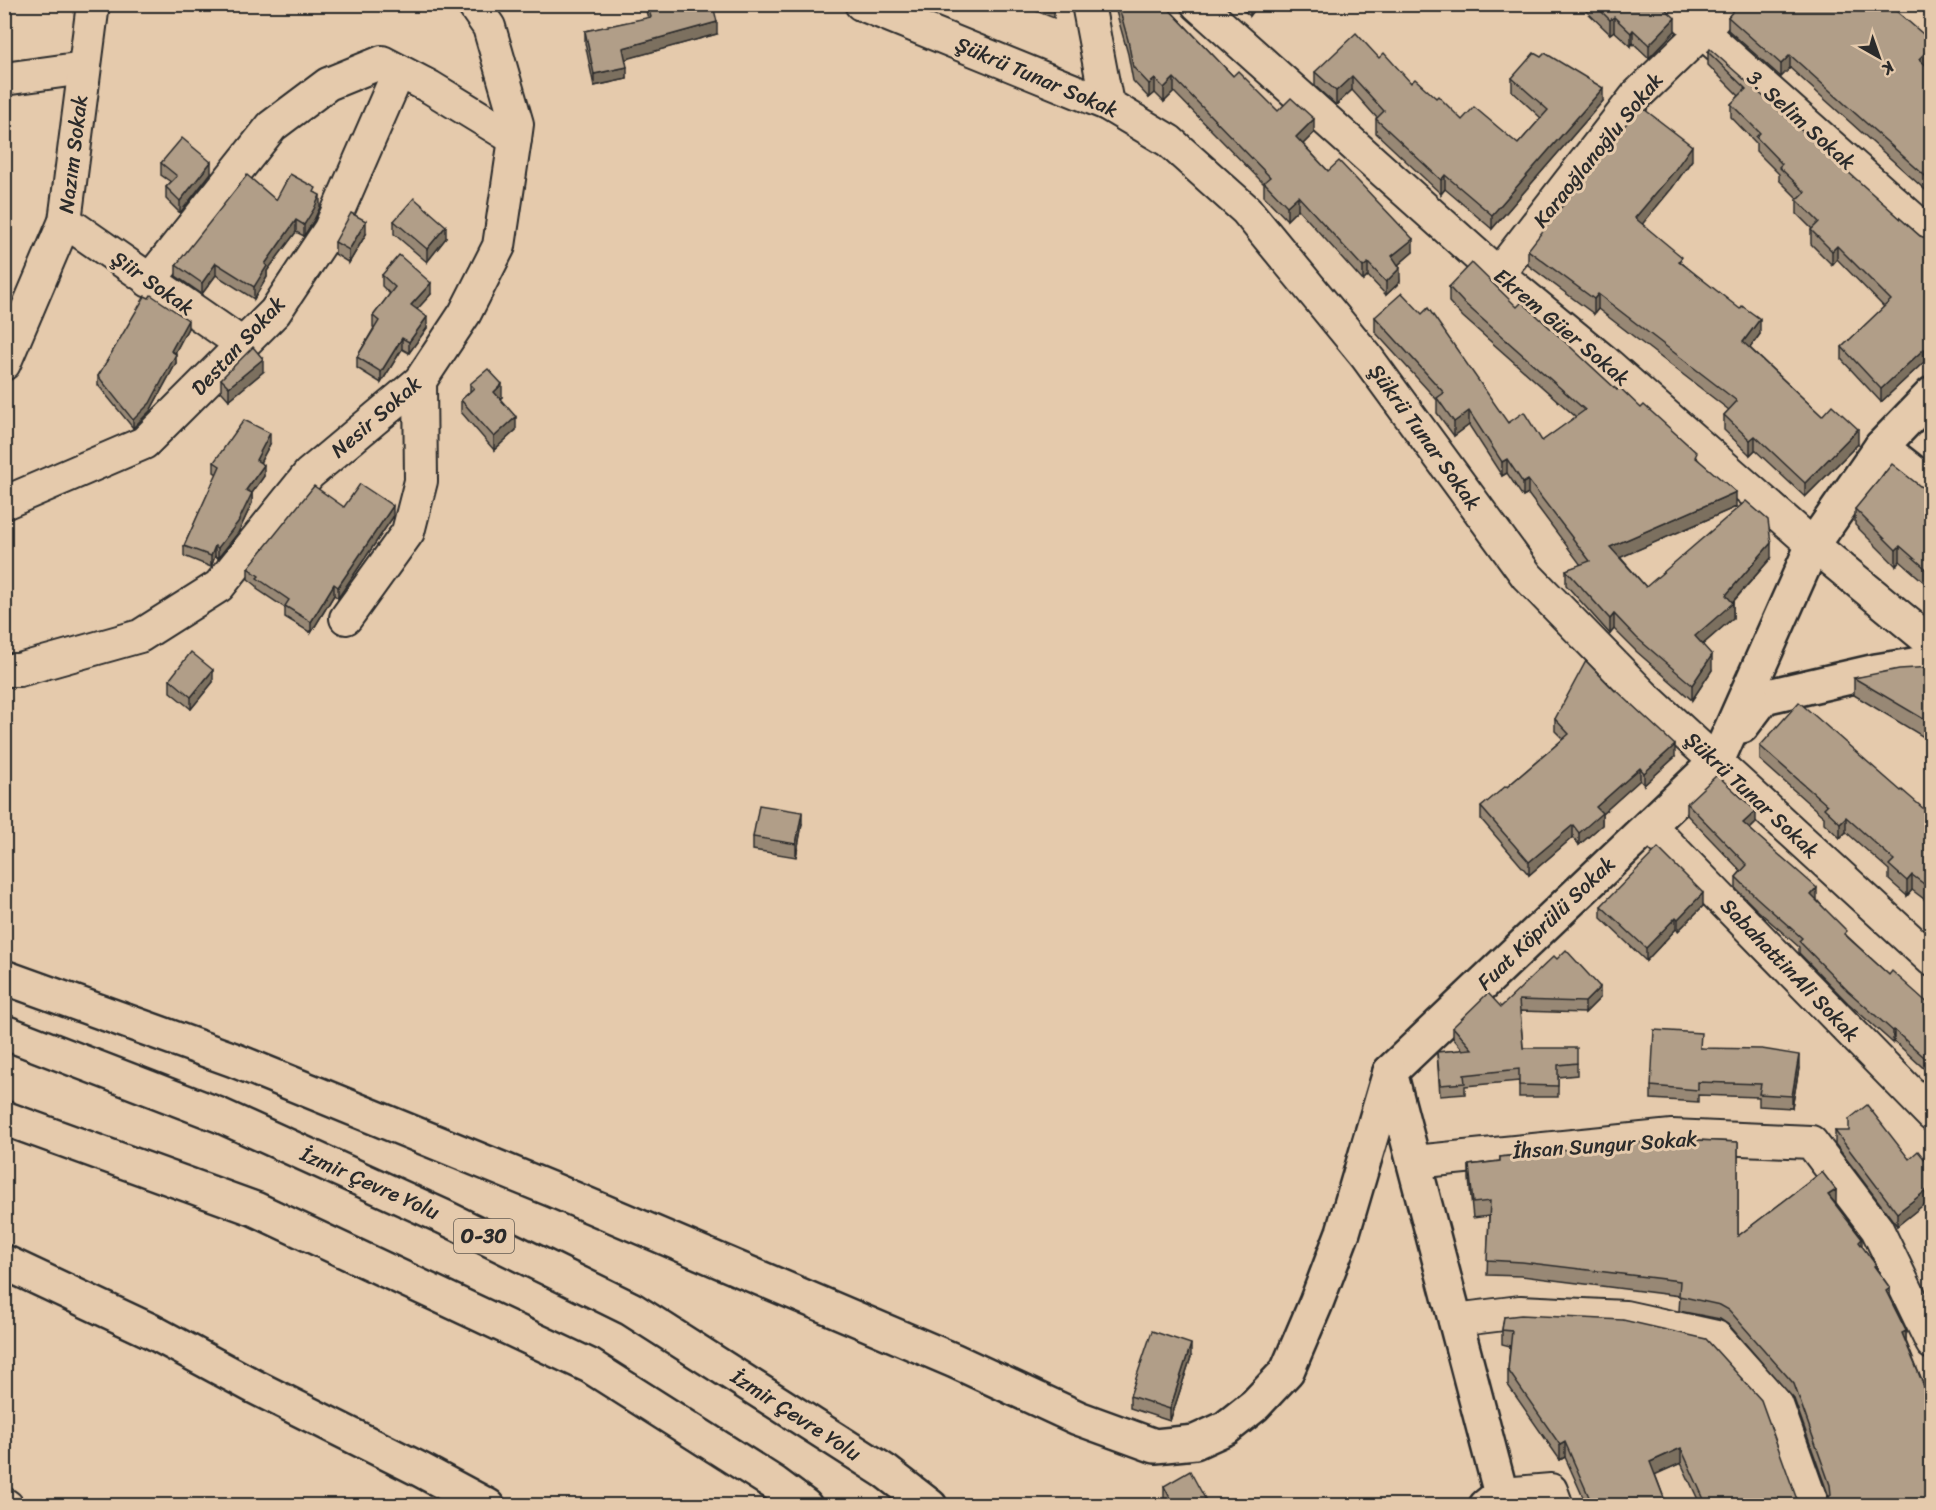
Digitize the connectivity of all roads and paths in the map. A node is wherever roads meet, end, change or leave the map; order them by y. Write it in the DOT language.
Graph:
graph roads {
  1 [pos="93,4"];
  2 [pos="473,4"];
  3 [pos="861,4"];
  4 [pos="1088,4"];
  5 [pos="1197,4"];
  6 [pos="1671,4"];
  7 [pos="1727,4"];
  8 [pos="1900,4"];
  9 [pos="1702,32"];
  10 [pos="1932,32"];
  11 [pos="84,68"];
  12 [pos="399,71"];
  13 [pos="4,79"];
  14 [pos="1107,104"];
  15 [pos="515,139"];
  16 [pos="65,221"];
  17 [pos="1932,236"];
  18 [pos="1498,274"];
  19 [pos="150,281"];
  20 [pos="242,344"];
  21 [pos="4,364"];
  22 [pos="420,381"];
  23 [pos="1932,394"];
  24 [pos="1881,447"];
  25 [pos="1932,487"];
  26 [pos="4,503"];
  27 [pos="1813,545"];
  28 [pos="346,618"];
  29 [pos="1932,643"];
  30 [pos="1932,662"];
  31 [pos="4,669"];
  32 [pos="1717,761"];
  33 [pos="1649,825"];
  34 [pos="1932,960"];
  35 [pos="4,977"];
  36 [pos="4,1032"];
  37 [pos="1390,1072"];
  38 [pos="1932,1115"];
  39 [pos="4,1118"];
  40 [pos="1415,1162"];
  41 [pos="4,1262"];
  42 [pos="1455,1320"];
  43 [pos="1932,1343"];
  44 [pos="1496,1502"];
  45 [pos="488,1506"];
  46 [pos="805,1506"];
  47 [pos="930,1506"];
  48 [pos="1557,1506"];
  49 [pos="1813,1506"];
  1 -- 11 [label="street, Nazım Sokak"];
  2 -- 15 [label="street, Nesir Sokak"];
  3 -- 14 [label="street, Şükrü Tunar Sokak"];
  4 -- 14 [label="street"];
  5 -- 18 [label="street, Ekrem Güer Sokak"];
  6 -- 9 [label="street, 3. Selim Sokak"];
  7 -- 9 [label="street, Karaoğlanoğlu Sokak"];
  8 -- 10 [label="street"];
  9 -- 17 [label="street, 3. Selim Sokak"];
  9 -- 18 [label="street, Karaoğlanoğlu Sokak"];
  11 -- 13 [label="street"];
  11 -- 16 [label="street, Nazım Sokak"];
  12 -- 15 [label="street"];
  12 -- 19 [label="street"];
  12 -- 20 [label="street, Destan Sokak"];
  14 -- 32 [label="street, Şükrü Tunar Sokak"];
  15 -- 22 [label="street, Nesir Sokak"];
  16 -- 19 [label="street, Şiir Sokak"];
  16 -- 21 [label="street, Nazım Sokak"];
  18 -- 27 [label="street, Ekrem Güer Sokak"];
  19 -- 20 [label="street, Şiir Sokak"];
  20 -- 26 [label="street, Destan Sokak"];
  22 -- 28 [label="street"];
  22 -- 31 [label="street, Nesir Sokak"];
  23 -- 24 [label="main road, Fuat Köprülü Sokak"];
  24 -- 25 [label="main road"];
  24 -- 27 [label="main road, Fuat Köprülü Sokak"];
  27 -- 29 [label="street, Ekrem Güer Sokak"];
  27 -- 32 [label="main road, Fuat Köprülü Sokak"];
  30 -- 32 [label="main road"];
  32 -- 33 [label="main road, Fuat Köprülü Sokak"];
  32 -- 34 [label="street, Şükrü Tunar Sokak"];
  33 -- 37 [label="main road, Fuat Köprülü Sokak"];
  33 -- 38 [label="street, SabahattinAli Sokak"];
  35 -- 37 [label="main road"];
  36 -- 47 [label="main road, İzmir Çevre Yolu / O-30"];
  37 -- 40 [label="main road"];
  39 -- 46 [label="main road"];
  40 -- 42 [label="main road"];
  40 -- 43 [label="street, İhsan Sungur Sokak"];
  41 -- 45 [label="main road"];
  42 -- 44 [label="main road"];
  42 -- 49 [label="street"];
  44 -- 48 [label="street"];
}
